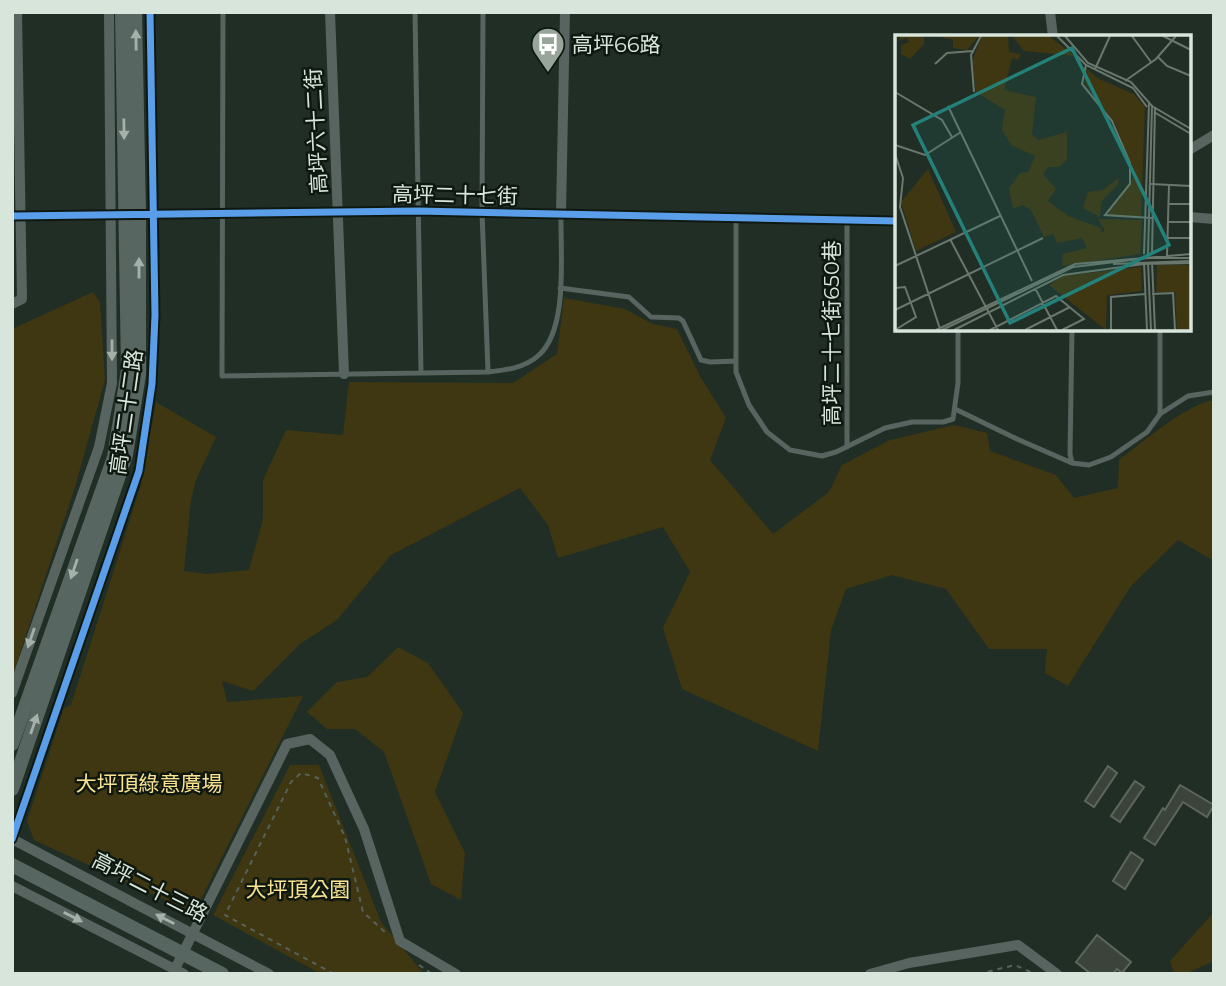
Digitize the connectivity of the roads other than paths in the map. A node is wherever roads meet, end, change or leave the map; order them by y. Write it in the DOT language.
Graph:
graph roads {
  1 [pos="17,12"];
  2 [pos="109,12"];
  3 [pos="122,12"];
  4 [pos="135,12"];
  5 [pos="150,12"];
  6 [pos="223,12"];
  7 [pos="330,12"];
  8 [pos="415,12"];
  9 [pos="483,12"];
  10 [pos="565,12"];
  11 [pos="1050,12"];
  12 [pos="1053,35"];
  13 [pos="1214,135"];
  14 [pos="1191,149"];
  15 [pos="418,211"];
  16 [pos="339,212"];
  17 [pos="482,212"];
  18 [pos="132,213"];
  19 [pos="222,213"];
  20 [pos="561,213"];
  21 [pos="17,216"];
  22 [pos="736,217"];
  23 [pos="1191,218"];
  24 [pos="1214,219"];
  25 [pos="847,220"];
  26 [pos="895,221"];
  27 [pos="559,288"];
  28 [pos="12,304"];
  29 [pos="958,331"];
  30 [pos="1072,331"];
  31 [pos="1160,331"];
  32 [pos="736,361"];
  33 [pos="421,372"];
  34 [pos="488,372"];
  35 [pos="344,374"];
  36 [pos="1214,392"];
  37 [pos="955,409"];
  38 [pos="1160,414"];
  39 [pos="847,447"];
  40 [pos="1072,463"];
  41 [pos="12,693"];
  42 [pos="12,744"];
  43 [pos="12,789"];
  44 [pos="12,839"];
  45 [pos="12,865"];
  46 [pos="12,886"];
  47 [pos="194,933"];
  48 [pos="183,954"];
  49 [pos="179,972"];
  50 [pos="222,974"];
  51 [pos="269,974"];
  52 [pos="456,974"];
  53 [pos="870,974"];
  54 [pos="1057,974"];
  1 -- 21 [label="street"];
  2 -- 18 [label="street, 高坪二十二路"];
  3 -- 18 [label="street, 高坪二十二路, one-way"];
  18 -- 4 [label="street, 高坪二十二路, one-way"];
  5 -- 18 [label="street, 高坪二十二路"];
  6 -- 19 [label="lane"];
  7 -- 16 [label="street, 高坪六十二街"];
  8 -- 15 [label="lane"];
  9 -- 17 [label="lane"];
  10 -- 20 [label="street"];
  11 -- 12 [label="street"];
  13 -- 14 [label="street"];
  15 -- 16 [label="street, 高坪二十七街"];
  15 -- 17 [label="street, 高坪二十七街"];
  15 -- 33 [label="lane"];
  16 -- 19 [label="street, 高坪二十七街"];
  16 -- 35 [label="street, 高坪六十二街"];
  17 -- 20 [label="street, 高坪二十七街"];
  17 -- 34 [label="lane"];
  18 -- 19 [label="street, 高坪二十七街"];
  18 -- 21 [label="street, 高坪二十七街"];
  18 -- 41 [label="street, 高坪二十二路, one-way"];
  18 -- 42 [label="street, 高坪二十二路, one-way"];
  43 -- 18 [label="street, 高坪二十二路, one-way"];
  18 -- 44 [label="street, 高坪二十二路"];
  19 -- 35 [label="lane"];
  20 -- 22 [label="street, 高坪二十七街"];
  20 -- 27 [label="lane"];
  21 -- 28 [label="street"];
  22 -- 25 [label="street, 高坪二十七街"];
  22 -- 32 [label="lane"];
  23 -- 24 [label="street"];
  25 -- 26 [label="street, 高坪二十七街"];
  25 -- 39 [label="lane, 高坪二十七街650巷"];
  27 -- 32 [label="lane"];
  27 -- 34 [label="lane"];
  29 -- 37 [label="lane"];
  30 -- 40 [label="lane"];
  31 -- 38 [label="lane"];
  32 -- 39 [label="lane, 高坪二十七街650巷"];
  33 -- 34 [label="lane"];
  33 -- 35 [label="lane"];
  36 -- 38 [label="lane"];
  37 -- 39 [label="lane, 高坪二十七街650巷"];
  37 -- 40 [label="lane"];
  38 -- 40 [label="lane"];
  47 -- 44 [label="street, 高坪二十三路, one-way"];
  45 -- 48 [label="street, 高坪二十三路"];
  46 -- 49 [label="street, one-way"];
  47 -- 48 [label="street"];
  47 -- 51 [label="street, 高坪二十三路"];
  47 -- 52 [label="street"];
  48 -- 49 [label="street"];
  48 -- 50 [label="street, 高坪二十三路"];
  53 -- 54 [label="street"];
}
